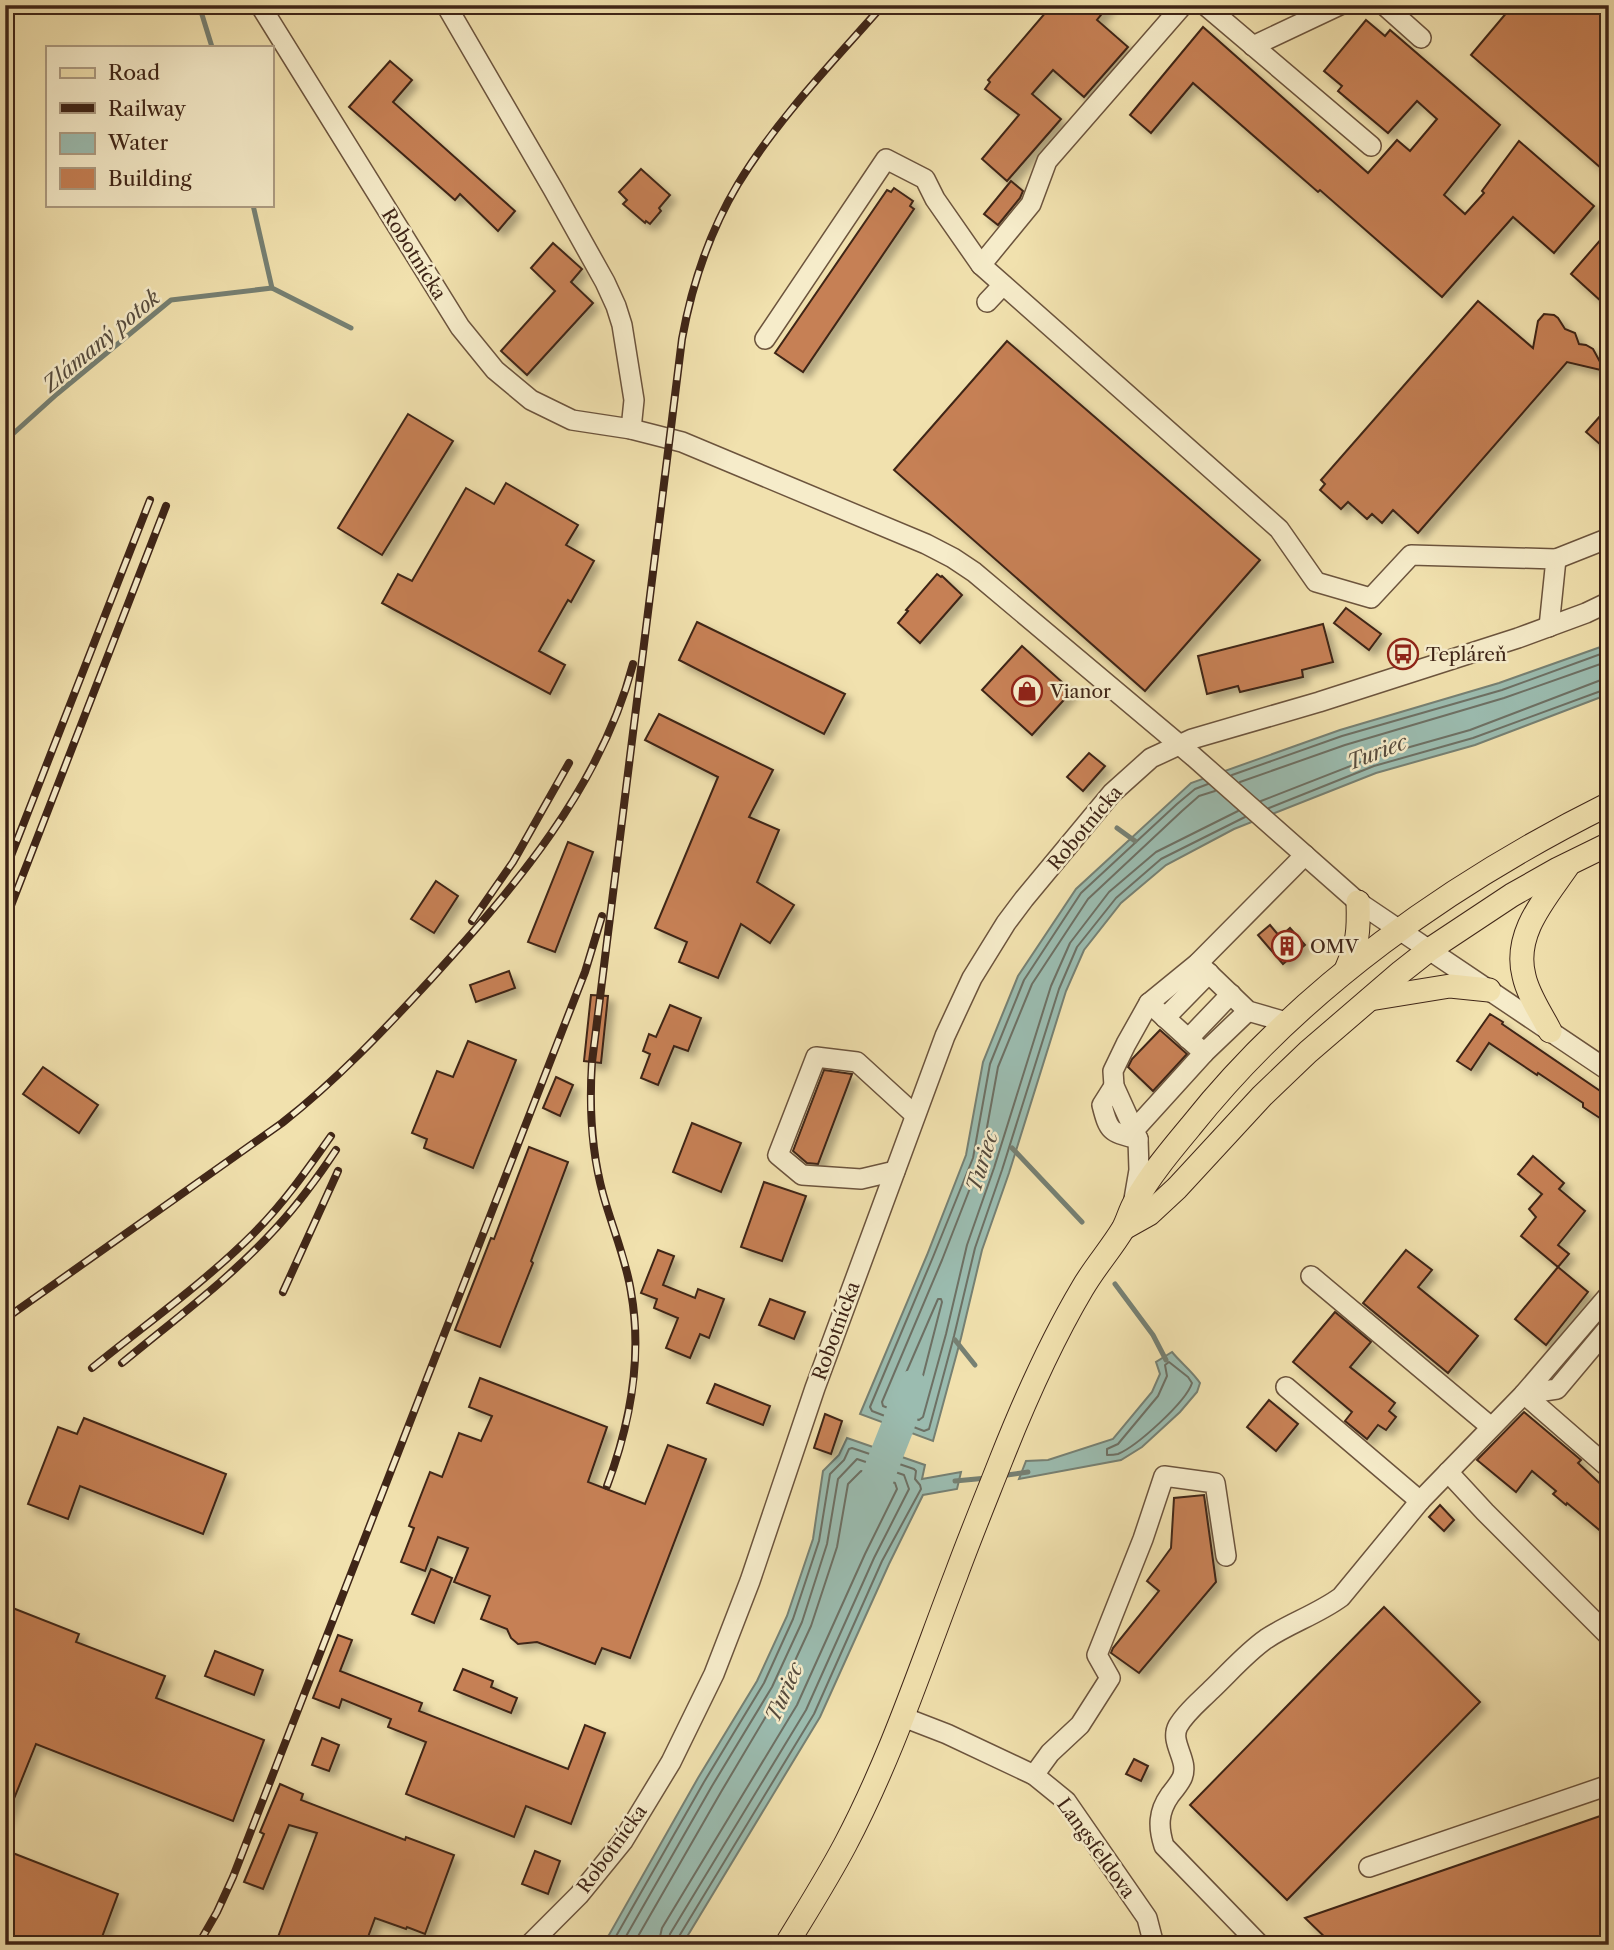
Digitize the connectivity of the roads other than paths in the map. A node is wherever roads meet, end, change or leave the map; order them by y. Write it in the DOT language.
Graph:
graph roads {
  1 [pos="260,5"];
  2 [pos="446,5"];
  3 [pos="1183,5"];
  4 [pos="1205,5"];
  5 [pos="1340,5"];
  6 [pos="1384,5"];
  7 [pos="1421,38"];
  8 [pos="1253,46"];
  9 [pos="1371,146"];
  10 [pos="981,265"];
  11 [pos="1003,285"];
  12 [pos="987,302"];
  13 [pos="765,339"];
  14 [pos="631,429"];
  15 [pos="1609,538"];
  16 [pos="1556,559"];
  17 [pos="1609,602"];
  18 [pos="1549,627"];
  19 [pos="1186,751"];
  20 [pos="1609,804"];
  21 [pos="1609,844"];
  22 [pos="1305,855"];
  23 [pos="1569,864"];
  24 [pos="1358,902"];
  25 [pos="1400,931"];
  26 [pos="1429,950"];
  27 [pos="1345,972"];
  28 [pos="1223,987"];
  29 [pos="1489,990"];
  30 [pos="1367,1000"];
  31 [pos="1149,1003"];
  32 [pos="1286,1023"];
  33 [pos="1550,1031"];
  34 [pos="1184,1036"];
  35 [pos="1609,1071"];
  36 [pos="915,1115"];
  37 [pos="1136,1134"];
  38 [pos="895,1171"];
  39 [pos="1134,1203"];
  40 [pos="1124,1228"];
  41 [pos="1311,1276"];
  42 [pos="1609,1296"];
  43 [pos="1609,1327"];
  44 [pos="1286,1387"];
  45 [pos="1524,1394"];
  46 [pos="1491,1427"];
  47 [pos="1609,1468"];
  48 [pos="1448,1472"];
  49 [pos="1420,1501"];
  50 [pos="1226,1556"];
  51 [pos="1609,1636"];
  52 [pos="904,1717"];
  53 [pos="1034,1775"];
  54 [pos="1609,1785"];
  55 [pos="1369,1867"];
  56 [pos="529,1945"];
  57 [pos="786,1945"];
  58 [pos="1154,1945"];
  59 [pos="1260,1945"];
  1 -- 14 [label="street, Robotnícka"];
  2 -- 14 [label="street"];
  3 -- 10 [label="street"];
  4 -- 8 [label="street"];
  5 -- 8 [label="street"];
  6 -- 7 [label="street"];
  8 -- 9 [label="street"];
  10 -- 11 [label="street"];
  10 -- 13 [label="street"];
  11 -- 12 [label="street"];
  11 -- 16 [label="street"];
  14 -- 19 [label="street, Robotnícka"];
  15 -- 16 [label="street"];
  16 -- 18 [label="street"];
  17 -- 18 [label="street"];
  18 -- 19 [label="street"];
  19 -- 22 [label="street, Robotnícka"];
  19 -- 36 [label="street, Robotnícka"];
  20 -- 25 [label="main road"];
  21 -- 23 [label="main road"];
  22 -- 24 [label="street, Robotnícka"];
  22 -- 28 [label="street"];
  23 -- 26 [label="main road"];
  23 -- 33 [label="main road"];
  24 -- 25 [label="street, Robotnícka"];
  24 -- 27 [label="main road"];
  25 -- 26 [label="street, Robotnícka"];
  25 -- 27 [label="main road"];
  26 -- 29 [label="street, Robotnícka"];
  26 -- 30 [label="main road"];
  27 -- 32 [label="main road"];
  28 -- 31 [label="street"];
  28 -- 32 [label="street"];
  28 -- 34 [label="street"];
  28 -- 34 [label="street"];
  29 -- 30 [label="main road"];
  29 -- 33 [label="street, Robotnícka"];
  30 -- 40 [label="main road"];
  31 -- 34 [label="street"];
  31 -- 37 [label="street"];
  32 -- 39 [label="main road"];
  33 -- 35 [label="street, Robotnícka"];
  34 -- 37 [label="street"];
  36 -- 38 [label="street, Robotnícka"];
  36 -- 38 [label="street"];
  37 -- 39 [label="street"];
  38 -- 56 [label="street, Robotnícka"];
  39 -- 40 [label="main road"];
  40 -- 52 [label="main road"];
  41 -- 46 [label="street"];
  42 -- 45 [label="street"];
  43 -- 45 [label="street"];
  44 -- 49 [label="street"];
  45 -- 46 [label="street"];
  45 -- 47 [label="street"];
  46 -- 48 [label="street"];
  48 -- 49 [label="street"];
  48 -- 51 [label="street"];
  49 -- 59 [label="street"];
  50 -- 53 [label="street"];
  52 -- 53 [label="street, Langsfeldova"];
  52 -- 57 [label="main road"];
  53 -- 58 [label="street, Langsfeldova"];
  54 -- 55 [label="street"];
}
